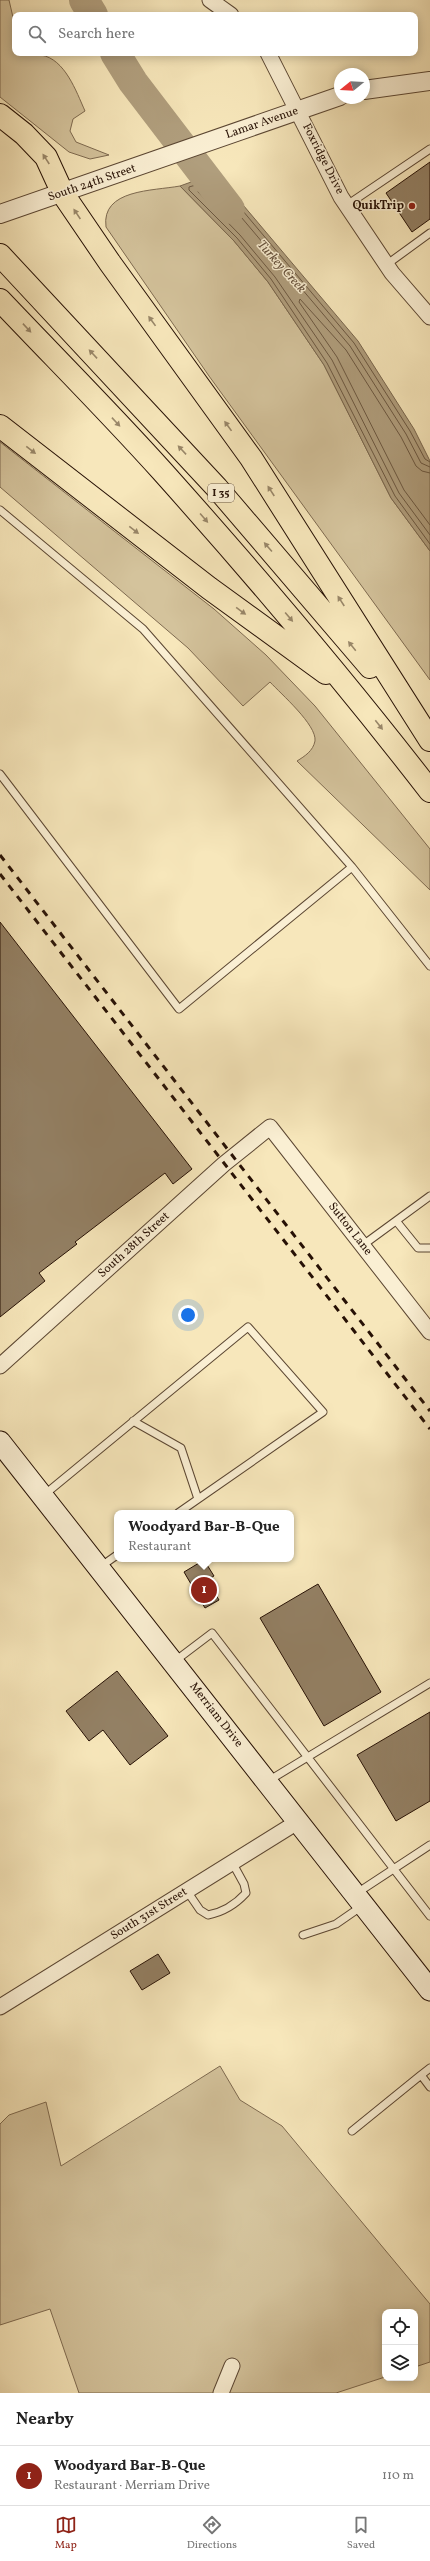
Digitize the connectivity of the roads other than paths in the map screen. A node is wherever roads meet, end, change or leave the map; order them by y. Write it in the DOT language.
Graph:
graph roads {
  1 [pos="210,0"];
  2 [pos="227,12"];
  3 [pos="270,56"];
  4 [pos="430,81"];
  5 [pos="370,89"];
  6 [pos="334,98"];
  7 [pos="299,110"];
  8 [pos="0,115"];
  9 [pos="184,149"];
  10 [pos="430,149"];
  11 [pos="63,194"];
  12 [pos="347,205"];
  13 [pos="0,214"];
  14 [pos="430,233"];
  15 [pos="0,255"];
  16 [pos="386,265"];
  17 [pos="0,300"];
  18 [pos="430,317"];
  19 [pos="0,426"];
  20 [pos="0,510"];
  21 [pos="354,694"];
  22 [pos="430,740"];
  23 [pos="0,774"];
  24 [pos="430,791"];
  25 [pos="352,867"];
  26 [pos="430,966"];
  27 [pos="270,1127"];
  28 [pos="430,1196"];
  29 [pos="397,1222"];
  30 [pos="363,1245"];
  31 [pos="430,1248"];
  32 [pos="430,1332"];
  33 [pos="0,1366"];
  34 [pos="133,1422"];
  35 [pos="0,1442"];
  36 [pos="43,1496"];
  37 [pos="198,1499"];
  38 [pos="182,1510"];
  39 [pos="114,1557"];
  40 [pos="100,1568"];
  41 [pos="174,1661"];
  42 [pos="430,1683"];
  43 [pos="306,1757"];
  44 [pos="268,1780"];
  45 [pos="299,1821"];
  46 [pos="430,1845"];
  47 [pos="232,1862"];
  48 [pos="393,1869"];
  49 [pos="187,1891"];
  50 [pos="360,1899"];
  51 [pos="430,1916"];
  52 [pos="303,1935"];
  53 [pos="430,1990"];
  54 [pos="0,2007"];
  55 [pos="430,2068"];
  56 [pos="421,2075"];
  57 [pos="430,2087"];
  58 [pos="352,2131"];
  59 [pos="232,2366"];
  60 [pos="221,2393"];
  1 -- 2 [label="street"];
  3 -- 7 [label="street, Foxridge Drive"];
  4 -- 5 [label="street"];
  6 -- 7 [label="street, Lamar Avenue"];
  7 -- 9 [label="street, Lamar Avenue"];
  7 -- 12 [label="street, Foxridge Drive"];
  11 -- 8 [label="highway, one-way"];
  9 -- 11 [label="street, South 24th Street"];
  10 -- 12 [label="lane"];
  11 -- 13 [label="street, South 24th Street"];
  22 -- 11 [label="highway, one-way"];
  12 -- 16 [label="street, Foxridge Drive"];
  14 -- 16 [label="lane"];
  22 -- 15 [label="highway, I 35, one-way"];
  16 -- 18 [label="street, Foxridge Drive"];
  17 -- 21 [label="highway, I 35, one-way"];
  19 -- 21 [label="highway, one-way"];
  20 -- 25 [label="lane"];
  21 -- 24 [label="highway, I 35, one-way"];
  23 -- 25 [label="lane"];
  25 -- 26 [label="lane"];
  27 -- 30 [label="street, Sutton Lane"];
  27 -- 33 [label="street, South 28th Street"];
  28 -- 29 [label="lane"];
  29 -- 30 [label="lane"];
  29 -- 31 [label="lane"];
  30 -- 32 [label="street, Sutton Lane"];
  34 -- 36 [label="lane"];
  34 -- 37 [label="lane"];
  34 -- 37 [label="lane"];
  35 -- 36 [label="main road, Merriam Drive"];
  36 -- 40 [label="main road, Merriam Drive"];
  37 -- 38 [label="lane"];
  39 -- 40 [label="lane"];
  40 -- 41 [label="main road, Merriam Drive"];
  41 -- 43 [label="lane"];
  41 -- 44 [label="main road, Merriam Drive"];
  42 -- 43 [label="lane"];
  43 -- 44 [label="lane"];
  43 -- 48 [label="lane"];
  44 -- 45 [label="main road, Merriam Drive"];
  45 -- 47 [label="street, South 31st Street"];
  45 -- 50 [label="main road, Merriam Drive"];
  46 -- 48 [label="lane"];
  47 -- 49 [label="street, South 31st Street"];
  47 -- 49 [label="lane"];
  48 -- 50 [label="lane"];
  48 -- 51 [label="lane"];
  49 -- 54 [label="street, South 31st Street"];
  50 -- 52 [label="lane"];
  50 -- 53 [label="main road, Merriam Drive"];
  55 -- 56 [label="lane"];
  56 -- 57 [label="lane"];
  56 -- 58 [label="lane"];
  59 -- 60 [label="street"];
}
